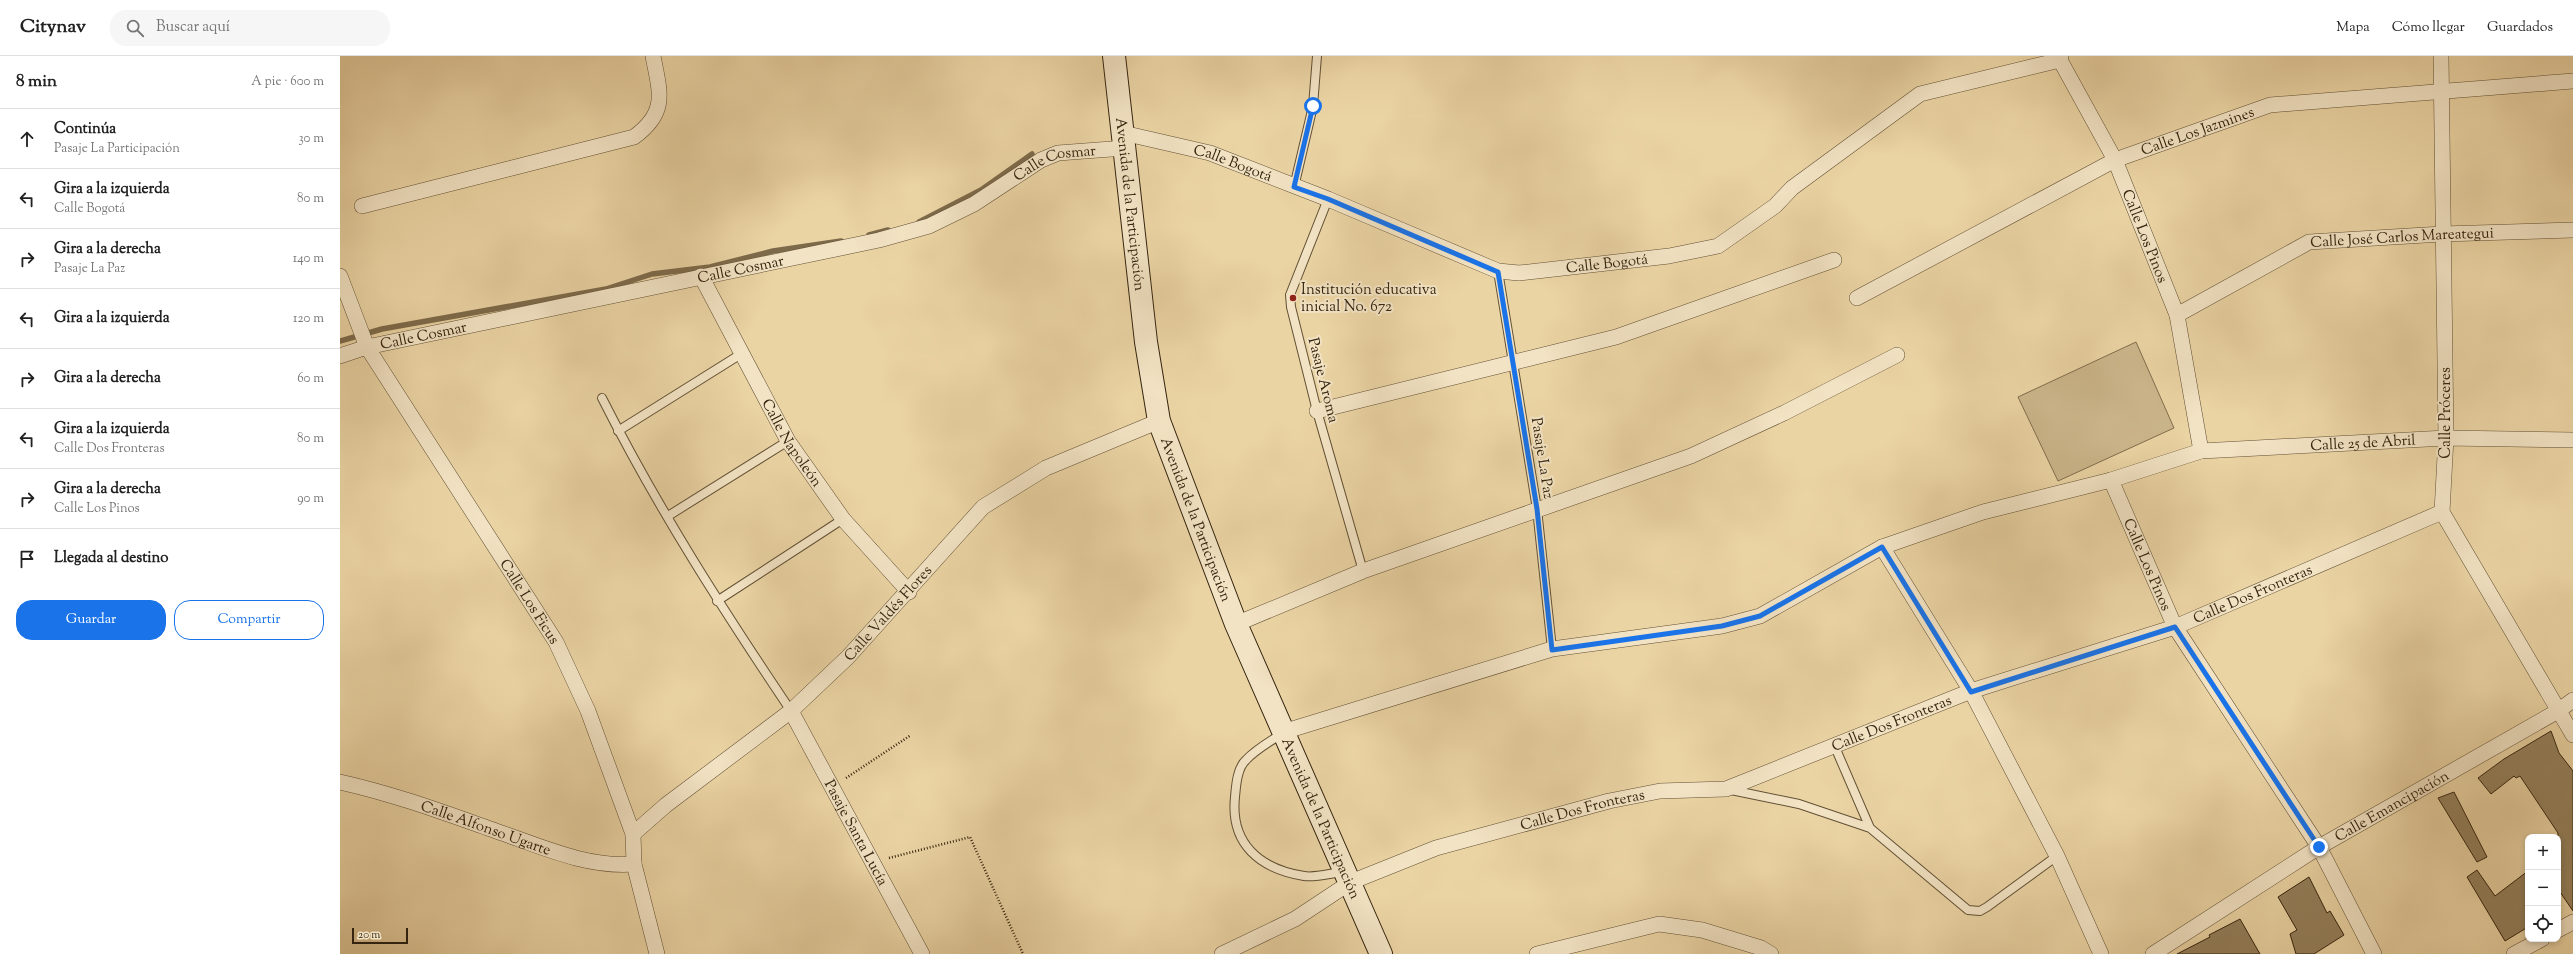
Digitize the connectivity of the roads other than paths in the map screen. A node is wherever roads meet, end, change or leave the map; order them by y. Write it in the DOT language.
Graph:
graph roads {
  1 [pos="653,56"];
  2 [pos="1114,56"];
  3 [pos="1317,56"];
  4 [pos="2441,56"];
  5 [pos="2061,58"];
  6 [pos="2573,81"];
  7 [pos="2441,91"];
  8 [pos="1124,140"];
  9 [pos="2114,160"];
  10 [pos="1294,187"];
  11 [pos="1328,199"];
  12 [pos="362,206"];
  13 [pos="2573,230"];
  14 [pos="2442,234"];
  15 [pos="1834,260"];
  16 [pos="1498,272"];
  17 [pos="340,276"];
  18 [pos="701,276"];
  19 [pos="1857,298"];
  20 [pos="2178,315"];
  21 [pos="367,347"];
  22 [pos="741,354"];
  23 [pos="340,356"];
  24 [pos="1897,356"];
  25 [pos="1513,361"];
  26 [pos="602,398"];
  27 [pos="1317,411"];
  28 [pos="1159,421"];
  29 [pos="618,431"];
  30 [pos="2446,438"];
  31 [pos="2573,440"];
  32 [pos="788,441"];
  33 [pos="2200,450"];
  34 [pos="2111,480"];
  35 [pos="1537,509"];
  36 [pos="2442,512"];
  37 [pos="668,516"];
  38 [pos="843,519"];
  39 [pos="1882,547"];
  40 [pos="1363,571"];
  41 [pos="908,592"];
  42 [pos="717,601"];
  43 [pos="1236,624"];
  44 [pos="2175,627"];
  45 [pos="1552,650"];
  46 [pos="1971,692"];
  47 [pos="2573,700"];
  48 [pos="791,711"];
  49 [pos="2558,712"];
  50 [pos="1283,732"];
  51 [pos="2573,735"];
  52 [pos="1835,747"];
  53 [pos="340,782"];
  54 [pos="1726,789"];
  55 [pos="1870,828"];
  56 [pos="633,834"];
  57 [pos="2319,847"];
  58 [pos="2057,856"];
  59 [pos="634,864"];
  60 [pos="1348,877"];
  61 [pos="2573,922"];
  62 [pos="2561,928"];
  63 [pos="2536,942"];
  64 [pos="657,954"];
  65 [pos="922,954"];
  66 [pos="1222,954"];
  67 [pos="1381,954"];
  68 [pos="1537,954"];
  69 [pos="1771,954"];
  70 [pos="2101,954"];
  71 [pos="2153,954"];
  72 [pos="2374,954"];
  73 [pos="2514,954"];
  1 -- 12 [label="street"];
  2 -- 8 [label="main road, Avenida de la Participación"];
  3 -- 10 [label="lane"];
  4 -- 7 [label="street, Calle Próceres"];
  5 -- 9 [label="street, Calle Los Pinos"];
  5 -- 16 [label="street, Calle Bogotá"];
  6 -- 7 [label="street, Calle Los Jazmines"];
  7 -- 9 [label="street, Calle Los Jazmines"];
  7 -- 14 [label="street, Calle Próceres"];
  8 -- 10 [label="street, Calle Bogotá"];
  8 -- 18 [label="street, Calle Cosmar"];
  8 -- 28 [label="main road, Avenida de la Participación"];
  9 -- 19 [label="street, Calle Los Jazmines"];
  9 -- 20 [label="street, Calle Los Pinos"];
  10 -- 11 [label="street, Calle Bogotá"];
  11 -- 16 [label="street, Calle Bogotá"];
  11 -- 27 [label="lane, Pasaje Aroma"];
  13 -- 14 [label="street, Calle José Carlos Mareategui"];
  14 -- 20 [label="street, Calle José Carlos Mareategui"];
  14 -- 30 [label="street, Calle Próceres"];
  15 -- 25 [label="street"];
  16 -- 25 [label="lane, Pasaje La Paz"];
  17 -- 21 [label="street, Calle Los Ficus"];
  18 -- 21 [label="street, Calle Cosmar"];
  18 -- 22 [label="street, Calle Napoleón"];
  20 -- 33 [label="street, Calle Los Pinos"];
  21 -- 23 [label="street, Calle Cosmar"];
  21 -- 56 [label="street, Calle Los Ficus"];
  22 -- 29 [label="lane"];
  22 -- 32 [label="street, Calle Napoleón"];
  24 -- 35 [label="street"];
  25 -- 27 [label="street"];
  25 -- 35 [label="lane, Pasaje La Paz"];
  26 -- 29 [label="lane"];
  27 -- 40 [label="lane, Pasaje Aroma"];
  28 -- 41 [label="street, Calle Valdés Flores"];
  28 -- 43 [label="main road, Avenida de la Participación"];
  29 -- 37 [label="lane"];
  30 -- 31 [label="street, Calle 25 de Abril"];
  30 -- 33 [label="street, Calle 25 de Abril"];
  30 -- 36 [label="street, Calle Próceres"];
  32 -- 37 [label="lane"];
  32 -- 38 [label="street, Calle Napoleón"];
  33 -- 34 [label="street, Calle 25 de Abril"];
  34 -- 39 [label="street, Calle 25 de Abril"];
  34 -- 44 [label="street, Calle Los Pinos"];
  35 -- 40 [label="street"];
  35 -- 45 [label="lane, Pasaje La Paz"];
  36 -- 44 [label="street, Calle Dos Fronteras"];
  36 -- 49 [label="street"];
  37 -- 42 [label="lane"];
  38 -- 41 [label="street, Calle Napoleón"];
  38 -- 42 [label="lane"];
  39 -- 45 [label="street, Calle 25 de Abril"];
  39 -- 46 [label="street"];
  40 -- 43 [label="street"];
  41 -- 48 [label="street, Calle Valdés Flores"];
  42 -- 48 [label="lane"];
  43 -- 50 [label="main road, Avenida de la Participación"];
  44 -- 46 [label="street, Calle Dos Fronteras"];
  44 -- 57 [label="street, Calle Los Pinos"];
  45 -- 50 [label="street, Calle 25 de Abril"];
  46 -- 52 [label="street, Calle Dos Fronteras"];
  46 -- 58 [label="street"];
  47 -- 49 [label="street, Calle Emancipación"];
  48 -- 56 [label="street, Calle Valdés Flores"];
  48 -- 65 [label="street, Pasaje Santa Lucía"];
  49 -- 51 [label="street"];
  49 -- 57 [label="street, Calle Emancipación"];
  50 -- 60 [label="main road, Avenida de la Participación"];
  50 -- 60 [label="lane"];
  52 -- 54 [label="street, Calle Dos Fronteras"];
  52 -- 55 [label="lane"];
  53 -- 59 [label="street, Calle Alfonso Ugarte"];
  54 -- 55 [label="lane"];
  54 -- 60 [label="street, Calle Dos Fronteras"];
  55 -- 58 [label="lane"];
  56 -- 59 [label="street, Calle Los Ficus"];
  57 -- 71 [label="street, Calle Emancipación"];
  57 -- 72 [label="street, Calle Los Pinos"];
  58 -- 70 [label="street"];
  59 -- 64 [label="street, Calle Los Ficus"];
  60 -- 66 [label="street, Calle Dos Fronteras"];
  60 -- 67 [label="main road, Avenida de la Participación"];
  61 -- 62 [label="street"];
  63 -- 73 [label="street"];
  68 -- 69 [label="street"];
}
